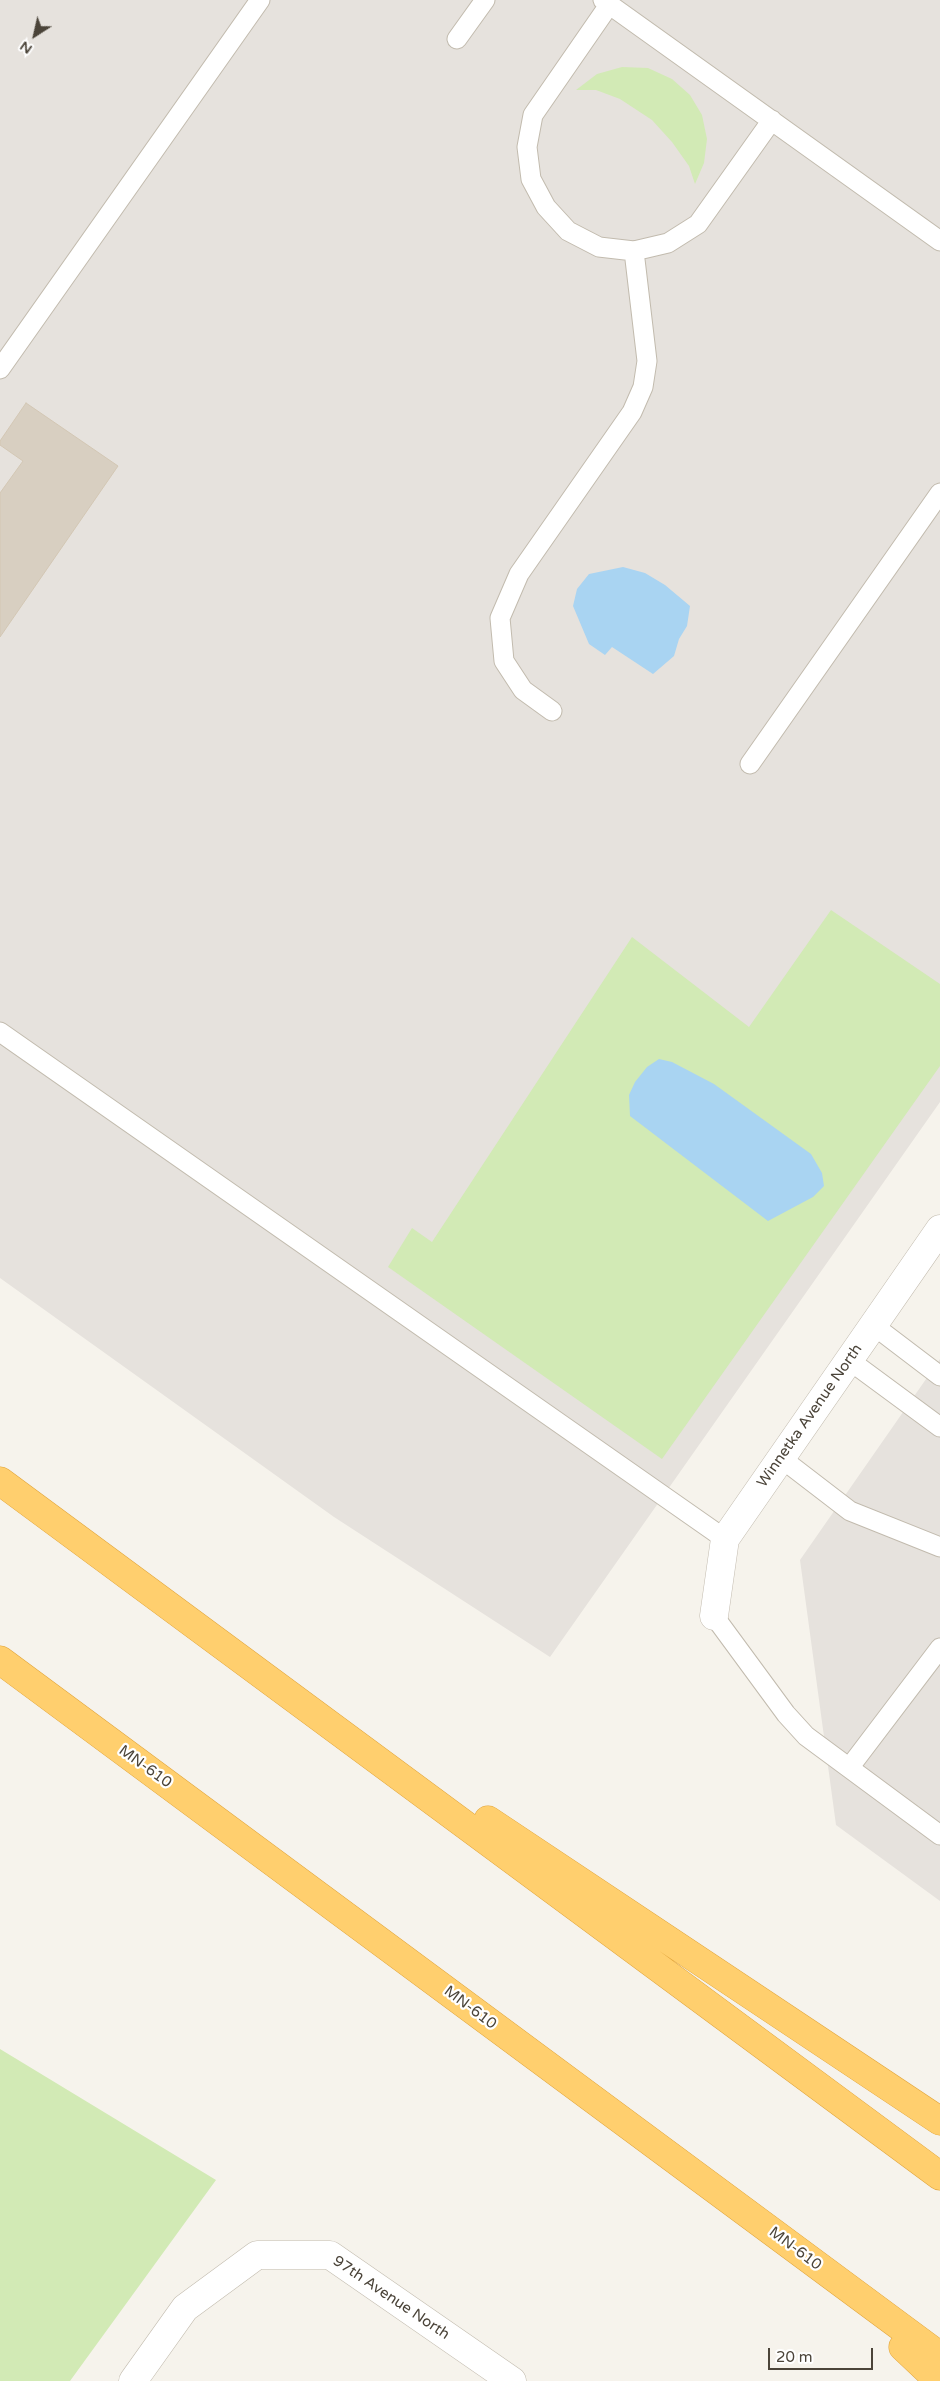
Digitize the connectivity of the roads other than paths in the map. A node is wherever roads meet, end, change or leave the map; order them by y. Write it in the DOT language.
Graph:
graph roads {
  1 [pos="260,0"];
  2 [pos="485,0"];
  3 [pos="606,2"];
  4 [pos="457,39"];
  5 [pos="772,120"];
  6 [pos="940,241"];
  7 [pos="634,251"];
  8 [pos="0,369"];
  9 [pos="940,493"];
  10 [pos="552,711"];
  11 [pos="750,764"];
  12 [pos="0,1032"];
  13 [pos="940,1229"];
  14 [pos="873,1326"];
  15 [pos="849,1360"];
  16 [pos="940,1376"];
  17 [pos="940,1427"];
  18 [pos="781,1458"];
  19 [pos="0,1481"];
  20 [pos="725,1538"];
  21 [pos="940,1548"];
  22 [pos="179,1614"];
  23 [pos="714,1616"];
  24 [pos="940,1648"];
  25 [pos="0,1660"];
  26 [pos="849,1768"];
  27 [pos="938,1829"];
  28 [pos="940,2121"];
  29 [pos="940,2176"];
  30 [pos="804,2256"];
  31 [pos="940,2356"];
  32 [pos="133,2381"];
  33 [pos="512,2381"];
  34 [pos="939,2381"];
  1 -- 8 [label="lane"];
  2 -- 4 [label="lane"];
  3 -- 5 [label="lane"];
  3 -- 7 [label="lane"];
  5 -- 6 [label="lane"];
  5 -- 7 [label="lane"];
  7 -- 10 [label="lane"];
  9 -- 11 [label="lane"];
  12 -- 20 [label="lane"];
  13 -- 14 [label="street, Winnetka Avenue North"];
  14 -- 15 [label="street, Winnetka Avenue North"];
  14 -- 16 [label="lane"];
  15 -- 17 [label="lane"];
  15 -- 18 [label="street, Winnetka Avenue North"];
  18 -- 20 [label="street, Winnetka Avenue North"];
  18 -- 21 [label="lane"];
  19 -- 22 [label="highway"];
  20 -- 23 [label="street, Winnetka Avenue North"];
  22 -- 28 [label="highway"];
  22 -- 29 [label="highway"];
  23 -- 26 [label="lane"];
  24 -- 26 [label="lane"];
  25 -- 30 [label="highway, MN-610"];
  26 -- 27 [label="lane"];
  30 -- 31 [label="highway, MN-610"];
  30 -- 34 [label="highway"];
  32 -- 33 [label="street, 97th Avenue North"];
}
